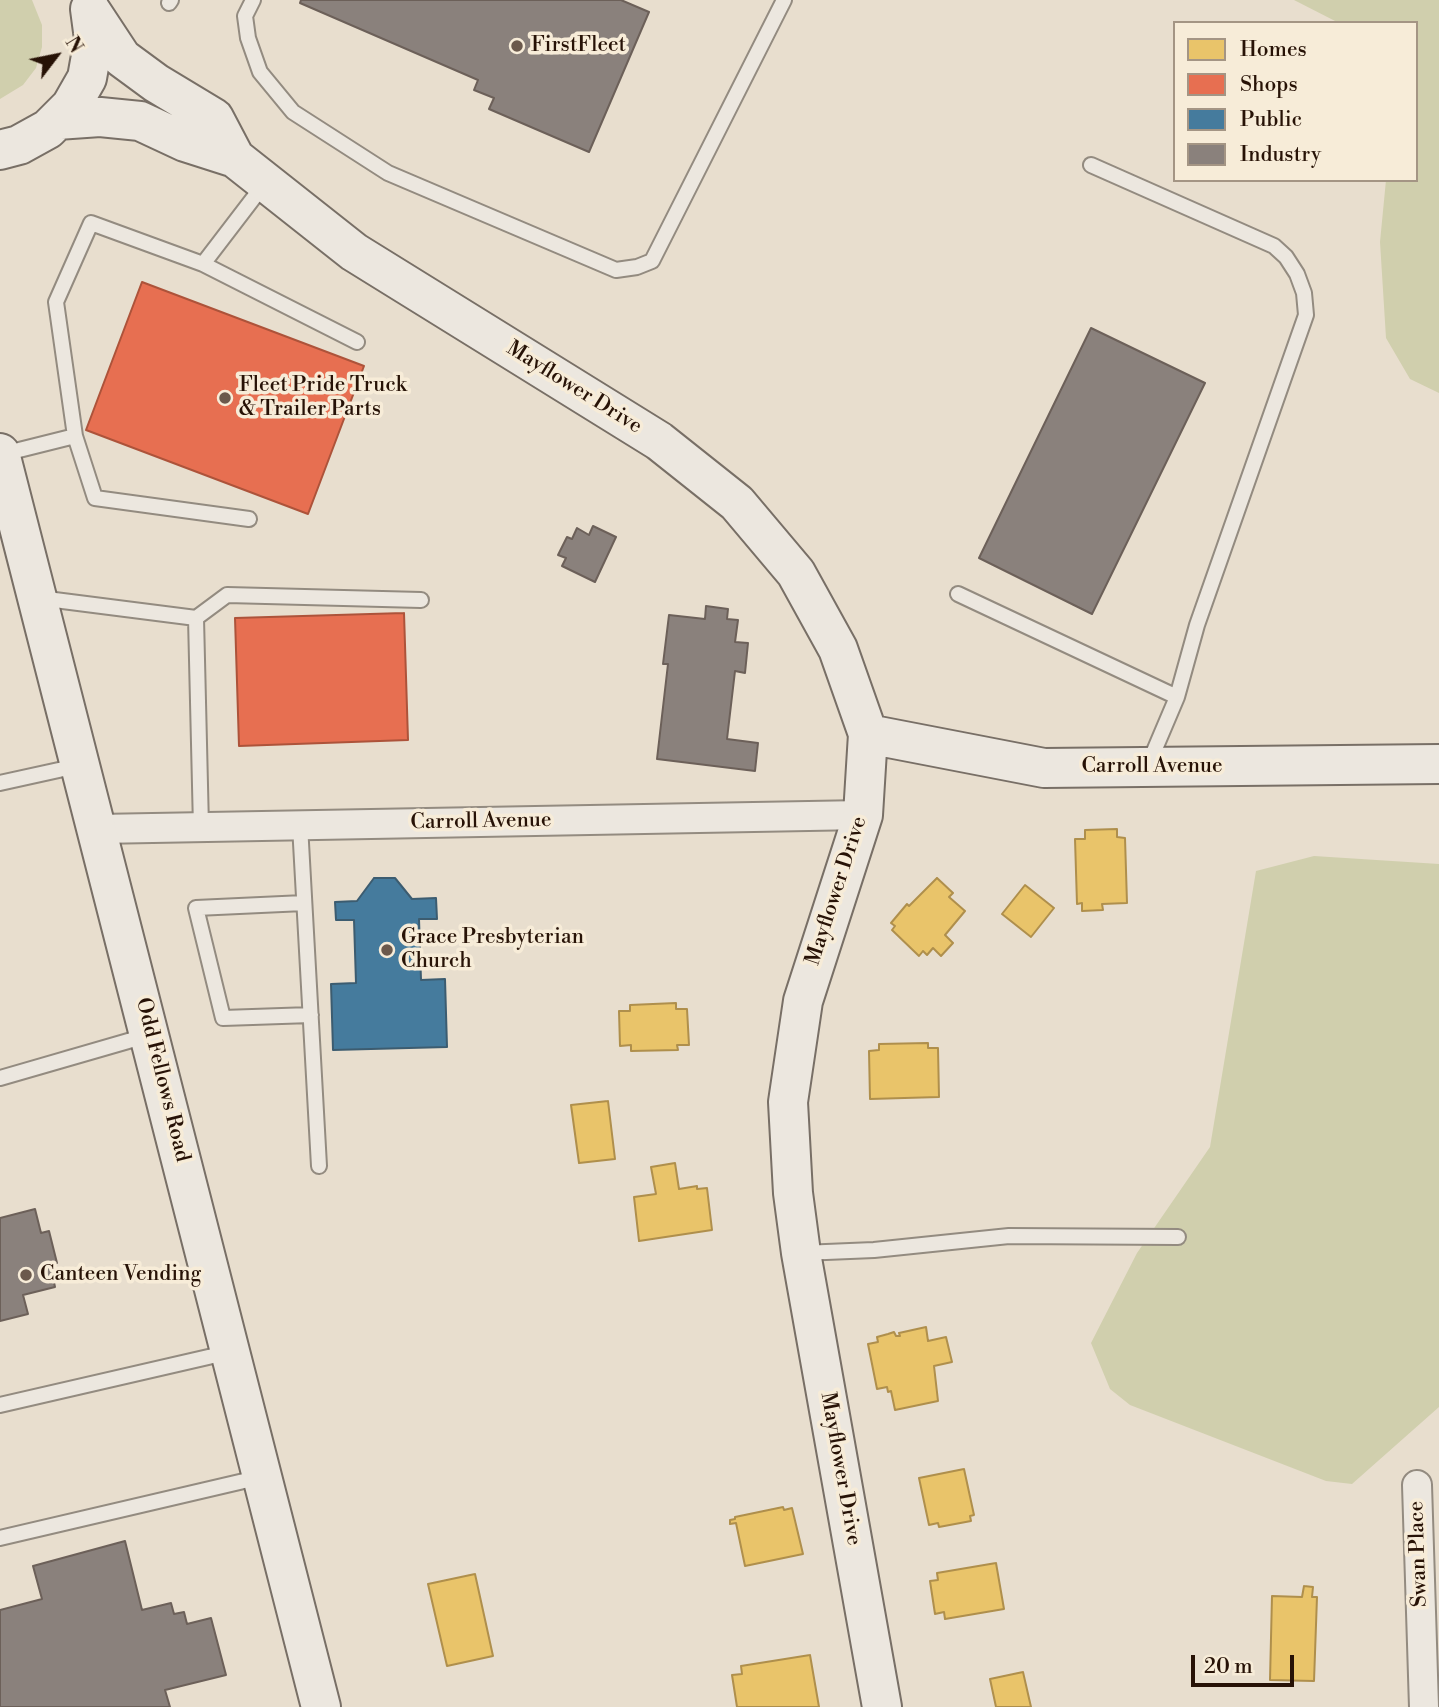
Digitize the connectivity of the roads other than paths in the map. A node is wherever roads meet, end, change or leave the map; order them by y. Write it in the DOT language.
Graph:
graph roads {
  1 [pos="253,0"];
  2 [pos="784,0"];
  3 [pos="90,6"];
  4 [pos="57,120"];
  5 [pos="6,154"];
  6 [pos="236,158"];
  7 [pos="1091,165"];
  8 [pos="266,181"];
  9 [pos="203,264"];
  10 [pos="357,341"];
  11 [pos="75,436"];
  12 [pos="0,454"];
  13 [pos="249,519"];
  14 [pos="958,594"];
  15 [pos="37,598"];
  16 [pos="421,600"];
  17 [pos="196,618"];
  18 [pos="1177,697"];
  19 [pos="868,734"];
  20 [pos="1439,764"];
  21 [pos="80,765"];
  22 [pos="1148,768"];
  23 [pos="0,783"];
  24 [pos="863,815"];
  25 [pos="300,825"];
  26 [pos="201,827"];
  27 [pos="98,829"];
  28 [pos="304,903"];
  29 [pos="311,1015"];
  30 [pos="150,1034"];
  31 [pos="0,1077"];
  32 [pos="319,1166"];
  33 [pos="1178,1237"];
  34 [pos="802,1253"];
  35 [pos="231,1352"];
  36 [pos="0,1405"];
  37 [pos="263,1477"];
  38 [pos="1417,1485"];
  39 [pos="0,1538"];
  40 [pos="321,1707"];
  41 [pos="882,1707"];
  42 [pos="1423,1707"];
  1 -- 2 [label="lane"];
  3 -- 4 [label="street"];
  3 -- 6 [label="street, Mayflower Drive"];
  4 -- 5 [label="street"];
  4 -- 6 [label="street, Mayflower Drive"];
  6 -- 8 [label="street, Mayflower Drive"];
  7 -- 18 [label="lane"];
  8 -- 9 [label="lane"];
  8 -- 19 [label="street, Mayflower Drive"];
  9 -- 10 [label="lane"];
  9 -- 11 [label="lane"];
  11 -- 12 [label="lane"];
  11 -- 13 [label="lane"];
  12 -- 15 [label="street, Odd Fellows Road"];
  14 -- 18 [label="lane"];
  15 -- 17 [label="lane"];
  15 -- 21 [label="street, Odd Fellows Road"];
  16 -- 17 [label="lane"];
  17 -- 26 [label="lane"];
  18 -- 22 [label="lane"];
  19 -- 22 [label="street, Carroll Avenue"];
  19 -- 24 [label="street, Mayflower Drive"];
  20 -- 22 [label="street, Carroll Avenue"];
  21 -- 23 [label="lane"];
  21 -- 27 [label="street, Odd Fellows Road"];
  24 -- 25 [label="street, Carroll Avenue"];
  24 -- 34 [label="street, Mayflower Drive"];
  25 -- 26 [label="street, Carroll Avenue"];
  25 -- 28 [label="lane"];
  26 -- 27 [label="street, Carroll Avenue"];
  27 -- 30 [label="street, Odd Fellows Road"];
  28 -- 29 [label="lane"];
  28 -- 29 [label="lane"];
  29 -- 32 [label="lane"];
  30 -- 31 [label="lane"];
  30 -- 35 [label="street, Odd Fellows Road"];
  33 -- 34 [label="lane"];
  34 -- 41 [label="street, Mayflower Drive"];
  35 -- 36 [label="lane"];
  35 -- 37 [label="street, Odd Fellows Road"];
  37 -- 39 [label="lane"];
  37 -- 40 [label="street, Odd Fellows Road"];
  38 -- 42 [label="street, Swan Place"];
}
